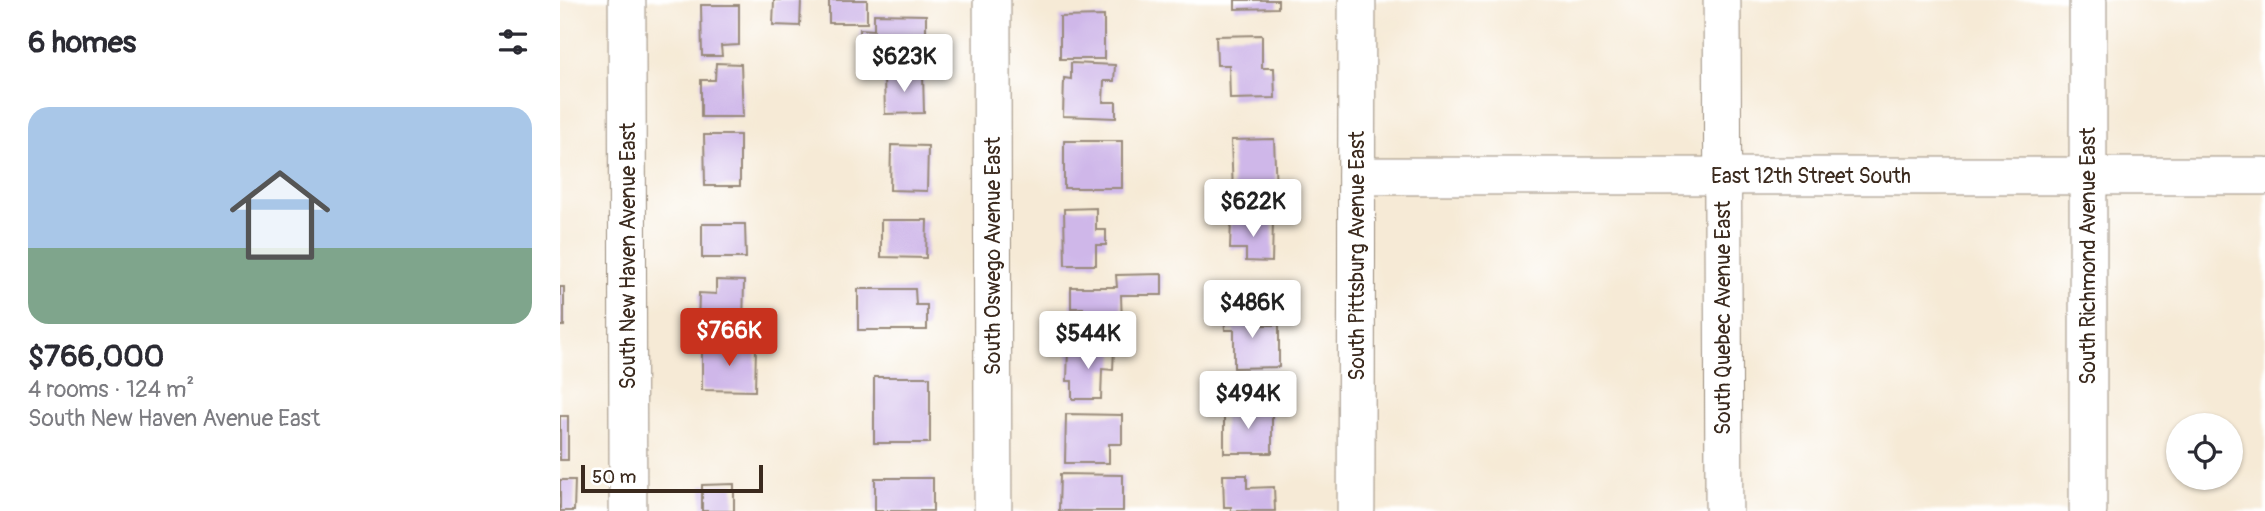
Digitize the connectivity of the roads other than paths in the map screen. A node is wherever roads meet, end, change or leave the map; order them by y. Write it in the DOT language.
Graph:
graph roads {
  1 [pos="627,0"];
  2 [pos="992,0"];
  3 [pos="1357,0"];
  4 [pos="1723,0"];
  5 [pos="2088,0"];
  6 [pos="2088,175"];
  7 [pos="1357,176"];
  8 [pos="2265,176"];
  9 [pos="1723,177"];
  10 [pos="628,511"];
  11 [pos="993,511"];
  12 [pos="1356,511"];
  13 [pos="1724,511"];
  14 [pos="2088,511"];
  1 -- 10 [label="street, South New Haven Avenue East"];
  2 -- 11 [label="street, South Oswego Avenue East"];
  3 -- 7 [label="street, South Pittsburg Avenue East"];
  4 -- 9 [label="street, South Quebec Avenue East"];
  5 -- 6 [label="street, South Richmond Avenue East"];
  6 -- 8 [label="street, East 12th Street South"];
  6 -- 9 [label="street, East 12th Street South"];
  6 -- 14 [label="street, South Richmond Avenue East"];
  7 -- 9 [label="street, East 12th Street South"];
  7 -- 12 [label="street, South Pittsburg Avenue East"];
  9 -- 13 [label="street, South Quebec Avenue East"];
}
